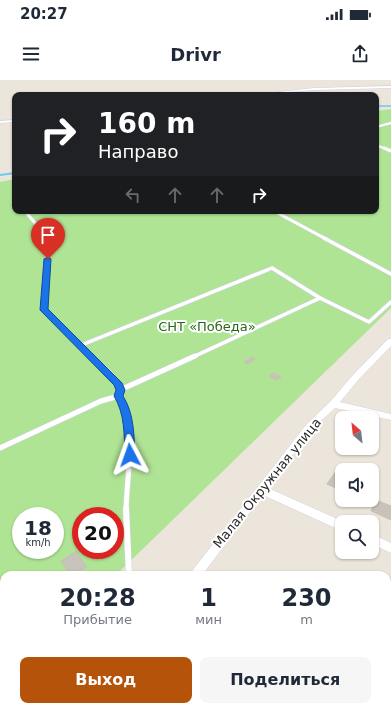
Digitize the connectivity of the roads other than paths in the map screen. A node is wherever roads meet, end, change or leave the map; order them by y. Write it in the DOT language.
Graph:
graph roads {
  1 [pos="391,87"];
  2 [pos="284,92"];
  3 [pos="12,121"];
  4 [pos="0,122"];
  5 [pos="391,123"];
  6 [pos="379,126"];
  7 [pos="379,146"];
  8 [pos="391,151"];
  9 [pos="28,214"];
  10 [pos="280,214"];
  11 [pos="391,274"];
  12 [pos="320,298"];
  13 [pos="391,302"];
  14 [pos="391,341"];
  15 [pos="79,346"];
  16 [pos="120,390"];
  17 [pos="119,396"];
  18 [pos="333,404"];
  19 [pos="391,417"];
  20 [pos="0,448"];
  21 [pos="262,490"];
  22 [pos="335,523"];
  23 [pos="379,542"];
  24 [pos="391,548"];
  25 [pos="128,571"];
  26 [pos="200,571"];
  1 -- 2 [label="street"];
  3 -- 4 [label="street"];
  5 -- 6 [label="lane"];
  7 -- 8 [label="lane"];
  9 -- 15 [label="lane"];
  10 -- 11 [label="lane"];
  12 -- 13 [label="lane"];
  12 -- 15 [label="lane"];
  12 -- 16 [label="lane"];
  14 -- 18 [label="street, Малая Окружная улица"];
  15 -- 16 [label="lane"];
  16 -- 17 [label="lane"];
  17 -- 20 [label="lane"];
  17 -- 25 [label="lane"];
  18 -- 19 [label="street"];
  18 -- 21 [label="street, Малая Окружная улица"];
  21 -- 22 [label="street"];
  21 -- 26 [label="street, Малая Окружная улица"];
  23 -- 24 [label="street"];
}
